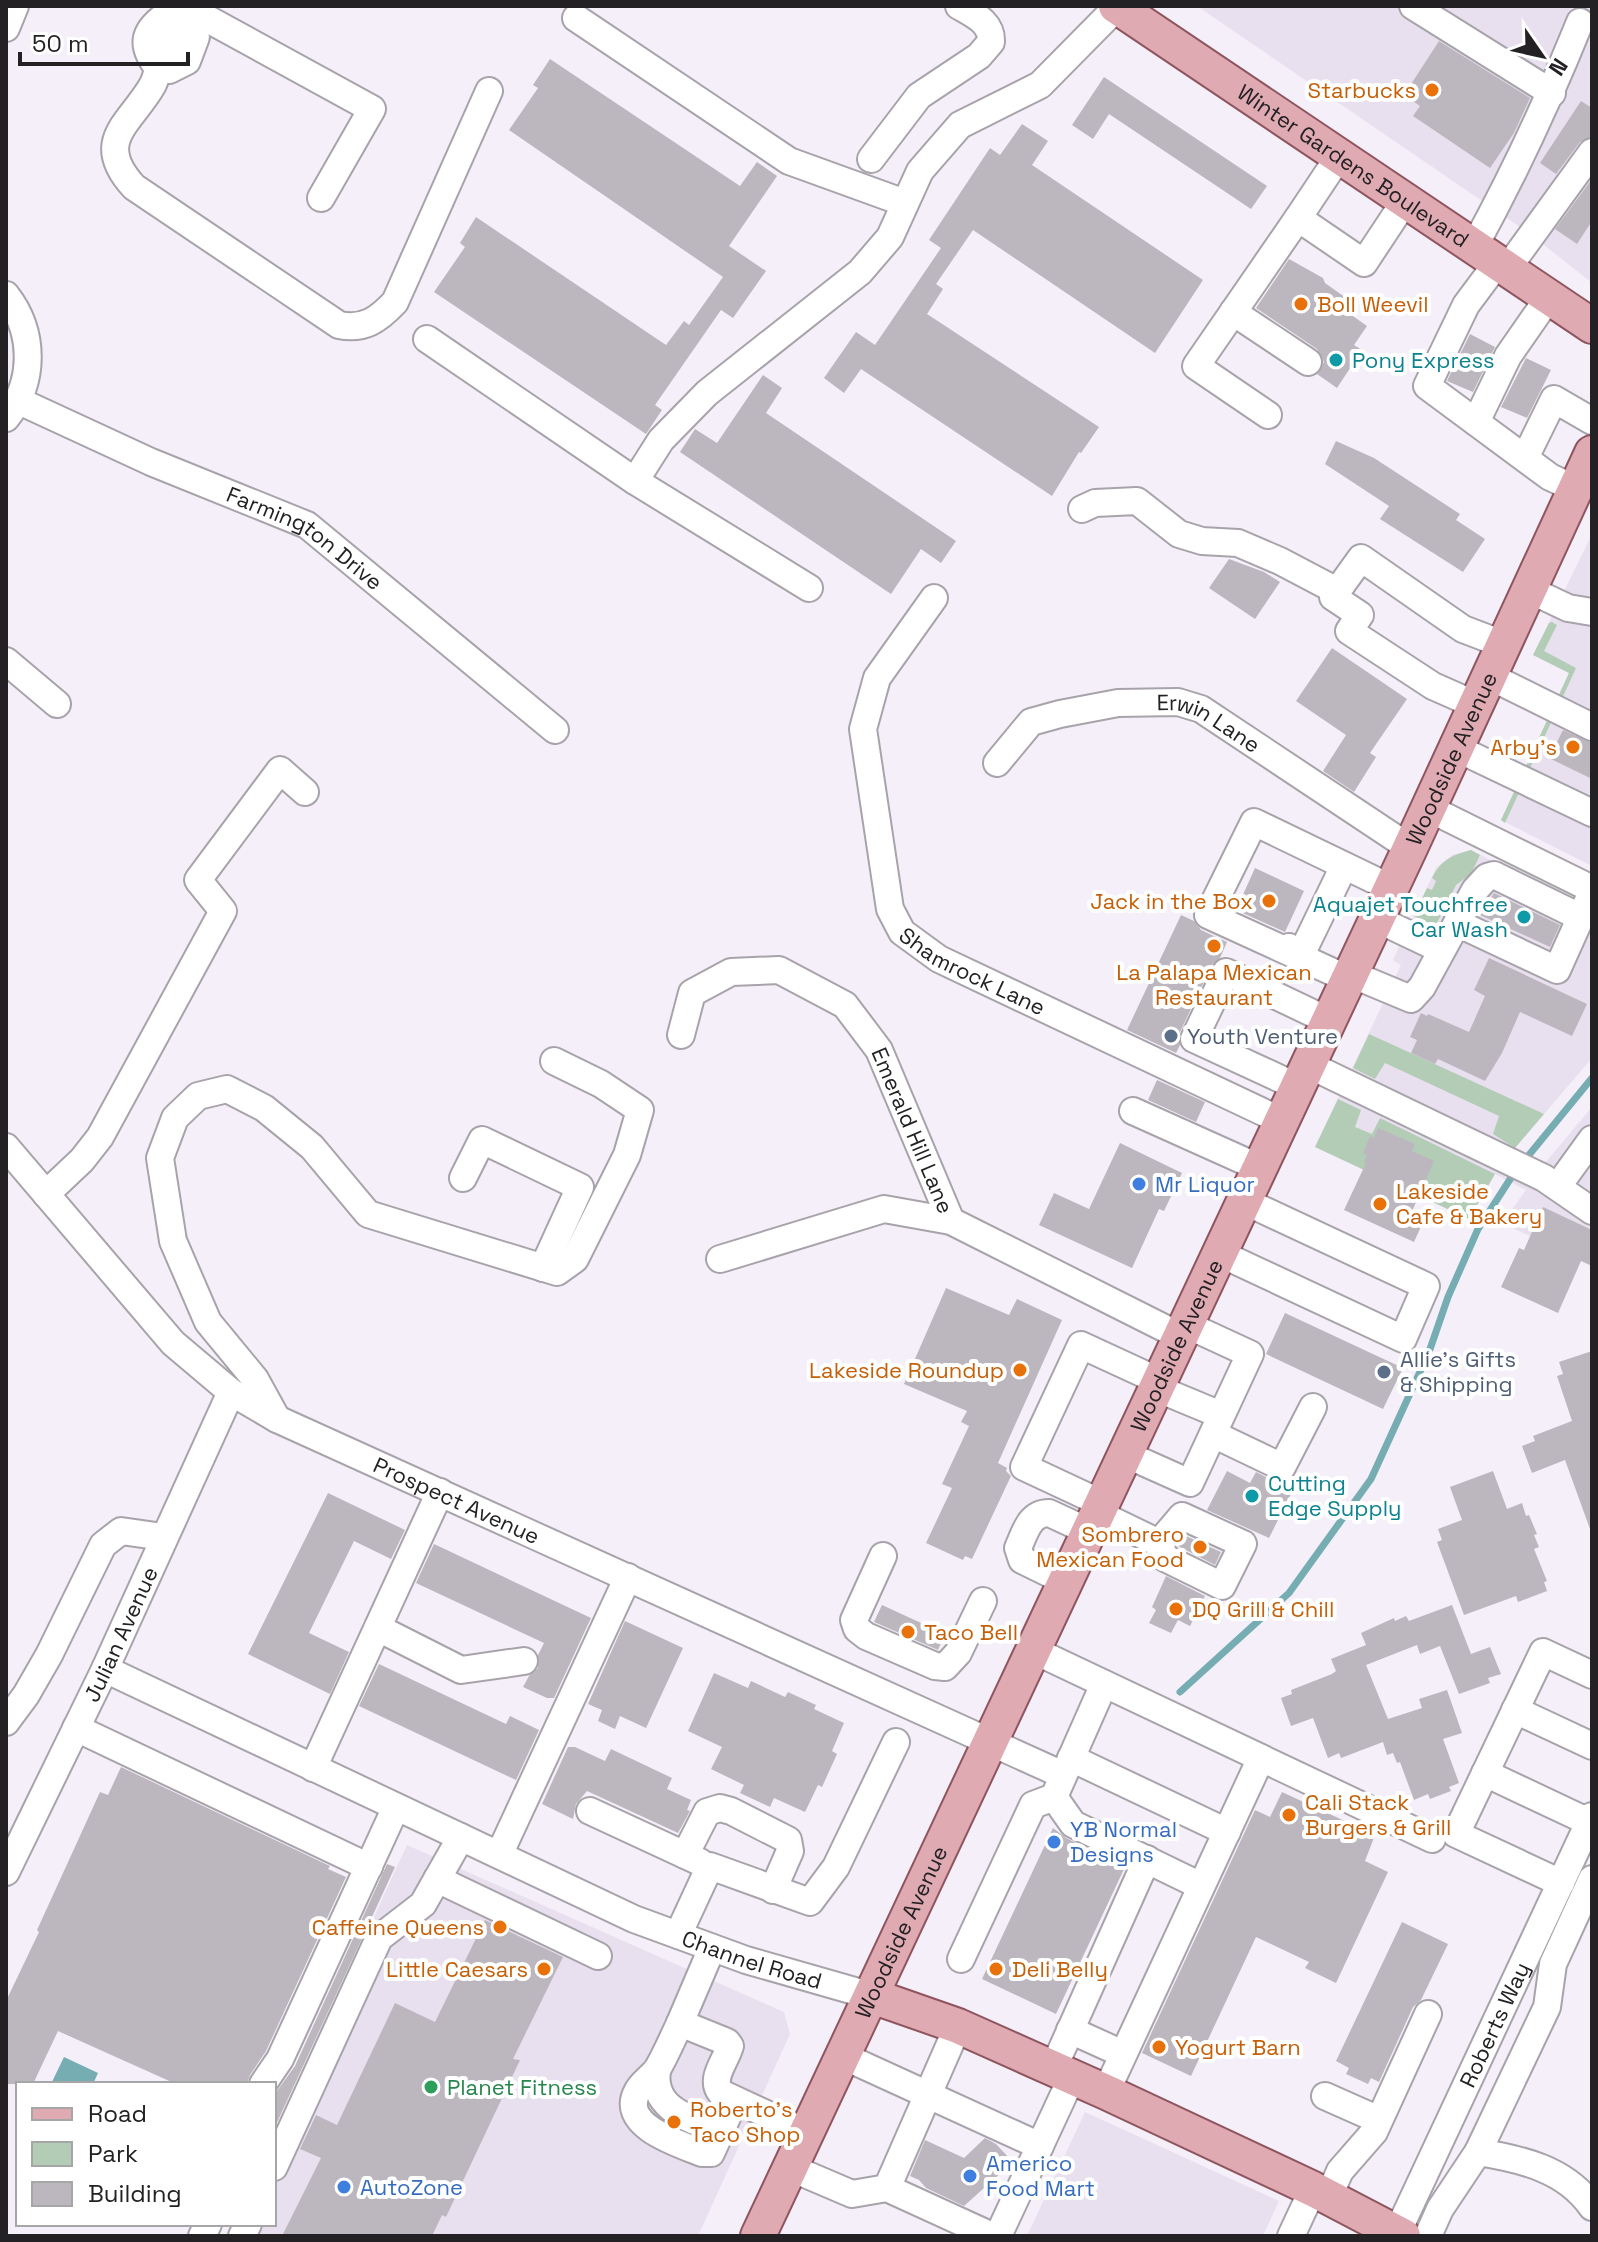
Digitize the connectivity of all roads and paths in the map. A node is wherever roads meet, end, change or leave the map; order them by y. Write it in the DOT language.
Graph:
graph roads {
  1 [pos="15,6"];
  2 [pos="959,6"];
  3 [pos="1117,6"];
  4 [pos="1413,6"];
  5 [pos="183,9"];
  6 [pos="576,18"];
  7 [pos="1580,22"];
  8 [pos="6,28"];
  9 [pos="158,68"];
  10 [pos="489,91"];
  11 [pos="1552,93"];
  12 [pos="1592,152"];
  13 [pos="1340,155"];
  14 [pos="871,159"];
  15 [pos="321,198"];
  16 [pos="1405,201"];
  17 [pos="905,203"];
  18 [pos="1298,218"];
  19 [pos="1493,259"];
  20 [pos="6,295"];
  21 [pos="1549,297"];
  22 [pos="1233,312"];
  23 [pos="1592,326"];
  24 [pos="427,339"];
  25 [pos="1308,362"];
  26 [pos="13,410"];
  27 [pos="1268,415"];
  28 [pos="1592,421"];
  29 [pos="1476,422"];
  30 [pos="1592,453"];
  31 [pos="1525,458"];
  32 [pos="635,481"];
  33 [pos="1576,489"];
  34 [pos="1082,509"];
  35 [pos="809,588"];
  36 [pos="1530,590"];
  37 [pos="1337,591"];
  38 [pos="934,598"];
  39 [pos="1589,605"];
  40 [pos="1505,645"];
  41 [pos="6,661"];
  42 [pos="1483,690"];
  43 [pos="57,704"];
  44 [pos="1592,727"];
  45 [pos="555,730"];
  46 [pos="1456,748"];
  47 [pos="997,763"];
  48 [pos="305,792"];
  49 [pos="1428,808"];
  50 [pos="1592,813"];
  51 [pos="1410,848"];
  52 [pos="1344,866"];
  53 [pos="1391,888"];
  54 [pos="1592,891"];
  55 [pos="1580,917"];
  56 [pos="1377,919"];
  57 [pos="1457,923"];
  58 [pos="1442,950"];
  59 [pos="1300,957"];
  60 [pos="1350,977"];
  61 [pos="1329,1021"];
  62 [pos="681,1035"];
  63 [pos="554,1061"];
  64 [pos="1303,1076"];
  65 [pos="1133,1111"];
  66 [pos="1282,1121"];
  67 [pos="1590,1145"];
  68 [pos="6,1147"];
  69 [pos="1260,1168"];
  70 [pos="463,1178"];
  71 [pos="1551,1182"];
  72 [pos="46,1194"];
  73 [pos="1244,1201"];
  74 [pos="1592,1211"];
  75 [pos="951,1221"];
  76 [pos="1219,1253"];
  77 [pos="720,1259"];
  78 [pos="543,1268"];
  79 [pos="1183,1330"];
  80 [pos="1158,1384"];
  81 [pos="231,1392"];
  82 [pos="1313,1407"];
  83 [pos="277,1419"];
  84 [pos="1217,1424"];
  85 [pos="1125,1454"];
  86 [pos="440,1492"];
  87 [pos="1095,1516"];
  88 [pos="163,1537"];
  89 [pos="1159,1543"];
  90 [pos="883,1556"];
  91 [pos="628,1577"];
  92 [pos="1065,1581"];
  93 [pos="983,1601"];
  94 [pos="378,1628"];
  95 [pos="1033,1650"];
  96 [pos="524,1661"];
  97 [pos="105,1669"];
  98 [pos="1592,1675"];
  99 [pos="1104,1684"];
  100 [pos="1515,1710"];
  101 [pos="6,1722"];
  102 [pos="76,1728"];
  103 [pos="991,1741"];
  104 [pos="896,1742"];
  105 [pos="1592,1746"];
  106 [pos="1261,1758"];
  107 [pos="313,1768"];
  108 [pos="1485,1773"];
  109 [pos="1063,1777"];
  110 [pos="396,1807"];
  111 [pos="590,1811"];
  112 [pos="1591,1819"];
  113 [pos="1227,1832"];
  114 [pos="461,1837"];
  115 [pos="1432,1839"];
  116 [pos="499,1855"];
  117 [pos="685,1855"];
  118 [pos="1147,1859"];
  119 [pos="710,1866"];
  120 [pos="369,1867"];
  121 [pos="6,1872"];
  122 [pos="437,1879"];
  123 [pos="1592,1879"];
  124 [pos="1561,1883"];
  125 [pos="1201,1886"];
  126 [pos="773,1890"];
  127 [pos="678,1935"];
  128 [pos="712,1948"];
  129 [pos="598,1956"];
  130 [pos="961,1959"];
  131 [pos="872,1996"];
  132 [pos="1428,2014"];
  133 [pos="680,2023"];
  134 [pos="958,2026"];
  135 [pos="1070,2030"];
  136 [pos="1123,2054"];
  137 [pos="843,2056"];
  138 [pos="1063,2073"];
  139 [pos="264,2082"];
  140 [pos="1106,2092"];
  141 [pos="928,2094"];
  142 [pos="1325,2096"];
  143 [pos="736,2100"];
  144 [pos="1379,2120"];
  145 [pos="807,2133"];
  146 [pos="1040,2146"];
  147 [pos="1478,2152"];
  148 [pos="276,2163"];
  149 [pos="791,2168"];
  150 [pos="887,2188"];
  151 [pos="1321,2194"];
  152 [pos="1592,2207"];
  153 [pos="1409,2235"];
  154 [pos="758,2236"];
  155 [pos="995,2236"];
  156 [pos="1291,2236"];
  1 -- 8 [label="street"];
  2 -- 14 [label="street"];
  3 -- 13 [label="main road, Winter Gardens Boulevard"];
  3 -- 17 [label="street"];
  4 -- 11 [label="street"];
  5 -- 9 [label="street"];
  5 -- 9 [label="street"];
  5 -- 9 [label="street"];
  5 -- 15 [label="street"];
  6 -- 17 [label="street"];
  7 -- 11 [label="street"];
  9 -- 10 [label="street"];
  11 -- 19 [label="street"];
  12 -- 19 [label="street"];
  13 -- 16 [label="main road, Winter Gardens Boulevard"];
  13 -- 18 [label="street"];
  16 -- 18 [label="street"];
  16 -- 19 [label="main road, Winter Gardens Boulevard"];
  17 -- 32 [label="street"];
  18 -- 22 [label="street"];
  19 -- 21 [label="main road, Winter Gardens Boulevard"];
  19 -- 29 [label="street"];
  20 -- 26 [label="street, Farmington Drive"];
  21 -- 23 [label="main road, Winter Gardens Boulevard"];
  21 -- 29 [label="street"];
  22 -- 25 [label="street"];
  22 -- 27 [label="street"];
  24 -- 32 [label="street"];
  26 -- 45 [label="street, Farmington Drive"];
  28 -- 31 [label="street"];
  29 -- 31 [label="street"];
  30 -- 33 [label="main road, Woodside Avenue"];
  31 -- 33 [label="street"];
  32 -- 35 [label="street"];
  33 -- 36 [label="main road, Woodside Avenue"];
  34 -- 37 [label="street"];
  36 -- 39 [label="street"];
  36 -- 40 [label="main road, Woodside Avenue"];
  37 -- 40 [label="street"];
  37 -- 42 [label="street"];
  38 -- 66 [label="street, Shamrock Lane"];
  40 -- 42 [label="main road, Woodside Avenue"];
  41 -- 43 [label="street"];
  42 -- 44 [label="street"];
  42 -- 46 [label="main road, Woodside Avenue"];
  46 -- 49 [label="main road, Woodside Avenue"];
  46 -- 50 [label="street"];
  47 -- 51 [label="street, Erwin Lane"];
  48 -- 72 [label="street"];
  49 -- 51 [label="main road, Woodside Avenue"];
  49 -- 54 [label="street"];
  51 -- 53 [label="main road, Woodside Avenue"];
  52 -- 53 [label="street"];
  52 -- 59 [label="street"];
  52 -- 59 [label="street"];
  53 -- 56 [label="main road, Woodside Avenue"];
  54 -- 55 [label="street"];
  55 -- 57 [label="street"];
  55 -- 57 [label="street"];
  56 -- 58 [label="street"];
  56 -- 60 [label="main road, Woodside Avenue"];
  57 -- 58 [label="street"];
  58 -- 60 [label="street"];
  59 -- 60 [label="street"];
  60 -- 61 [label="main road, Woodside Avenue"];
  61 -- 64 [label="main road, Woodside Avenue"];
  61 -- 64 [label="street"];
  62 -- 75 [label="street, Emerald Hill Lane"];
  63 -- 78 [label="street"];
  64 -- 66 [label="main road, Woodside Avenue"];
  64 -- 71 [label="street"];
  65 -- 69 [label="street"];
  66 -- 69 [label="main road, Woodside Avenue"];
  67 -- 71 [label="street"];
  68 -- 72 [label="street, Prospect Avenue"];
  69 -- 73 [label="main road, Woodside Avenue"];
  70 -- 78 [label="street"];
  71 -- 74 [label="street"];
  72 -- 81 [label="street, Prospect Avenue"];
  73 -- 76 [label="main road, Woodside Avenue"];
  73 -- 76 [label="street"];
  75 -- 77 [label="street"];
  75 -- 79 [label="street, Emerald Hill Lane"];
  76 -- 79 [label="main road, Woodside Avenue"];
  78 -- 83 [label="street"];
  79 -- 80 [label="main road, Woodside Avenue"];
  79 -- 84 [label="street, Emerald Hill Lane"];
  80 -- 84 [label="street"];
  80 -- 85 [label="main road, Woodside Avenue"];
  80 -- 87 [label="street"];
  81 -- 83 [label="street, Prospect Avenue"];
  81 -- 88 [label="street, Julian Avenue"];
  82 -- 84 [label="street"];
  83 -- 86 [label="street, Prospect Avenue"];
  84 -- 85 [label="street"];
  85 -- 87 [label="main road, Woodside Avenue"];
  86 -- 91 [label="street, Prospect Avenue"];
  86 -- 94 [label="street"];
  87 -- 89 [label="street"];
  87 -- 92 [label="main road, Woodside Avenue"];
  87 -- 92 [label="street"];
  88 -- 97 [label="street, Julian Avenue"];
  88 -- 101 [label="street"];
  90 -- 93 [label="street"];
  91 -- 103 [label="street, Prospect Avenue"];
  91 -- 116 [label="street"];
  92 -- 95 [label="main road, Woodside Avenue"];
  94 -- 96 [label="street"];
  94 -- 107 [label="street"];
  95 -- 99 [label="street"];
  95 -- 103 [label="main road, Woodside Avenue"];
  97 -- 102 [label="street, Julian Avenue"];
  97 -- 107 [label="street, Channel Road"];
  98 -- 100 [label="street"];
  99 -- 106 [label="street"];
  99 -- 109 [label="street"];
  100 -- 105 [label="street"];
  100 -- 108 [label="street"];
  102 -- 120 [label="street"];
  102 -- 121 [label="street, Julian Avenue"];
  103 -- 109 [label="street, Prospect Avenue"];
  103 -- 131 [label="main road, Woodside Avenue"];
  104 -- 126 [label="street"];
  106 -- 113 [label="street"];
  106 -- 115 [label="street"];
  107 -- 110 [label="street, Channel Road"];
  108 -- 112 [label="street"];
  108 -- 124 [label="street"];
  109 -- 113 [label="street, Prospect Avenue"];
  109 -- 118 [label="street"];
  109 -- 130 [label="street"];
  110 -- 114 [label="street, Channel Road"];
  110 -- 120 [label="street"];
  111 -- 117 [label="street"];
  112 -- 124 [label="street, Roberts Way"];
  113 -- 125 [label="street"];
  114 -- 116 [label="street, Channel Road"];
  114 -- 122 [label="street"];
  116 -- 127 [label="street, Channel Road"];
  117 -- 119 [label="street"];
  117 -- 126 [label="street"];
  118 -- 125 [label="street"];
  118 -- 135 [label="street"];
  119 -- 126 [label="street"];
  119 -- 127 [label="street"];
  120 -- 139 [label="street"];
  122 -- 129 [label="street"];
  122 -- 148 [label="street"];
  123 -- 147 [label="street"];
  124 -- 153 [label="street, Roberts Way"];
  125 -- 136 [label="street"];
  127 -- 128 [label="street, Channel Road"];
  128 -- 131 [label="street, Channel Road"];
  128 -- 133 [label="street"];
  131 -- 134 [label="main road, Channel Road"];
  131 -- 137 [label="main road, Woodside Avenue"];
  132 -- 144 [label="street"];
  133 -- 143 [label="street"];
  133 -- 143 [label="street"];
  134 -- 138 [label="main road, Channel Road"];
  134 -- 141 [label="street"];
  135 -- 136 [label="street"];
  135 -- 138 [label="street"];
  136 -- 140 [label="street"];
  137 -- 141 [label="street"];
  137 -- 145 [label="main road, Woodside Avenue"];
  138 -- 140 [label="main road, Channel Road"];
  138 -- 146 [label="street"];
  140 -- 151 [label="main road, Channel Road"];
  141 -- 146 [label="street"];
  141 -- 150 [label="street"];
  142 -- 144 [label="street"];
  143 -- 145 [label="street"];
  144 -- 151 [label="street"];
  145 -- 149 [label="main road, Woodside Avenue"];
  146 -- 155 [label="street"];
  147 -- 152 [label="street"];
  147 -- 153 [label="street"];
  149 -- 150 [label="street"];
  149 -- 154 [label="main road, Woodside Avenue"];
  150 -- 155 [label="street"];
  151 -- 153 [label="main road, Channel Road"];
  151 -- 156 [label="street"];
}
